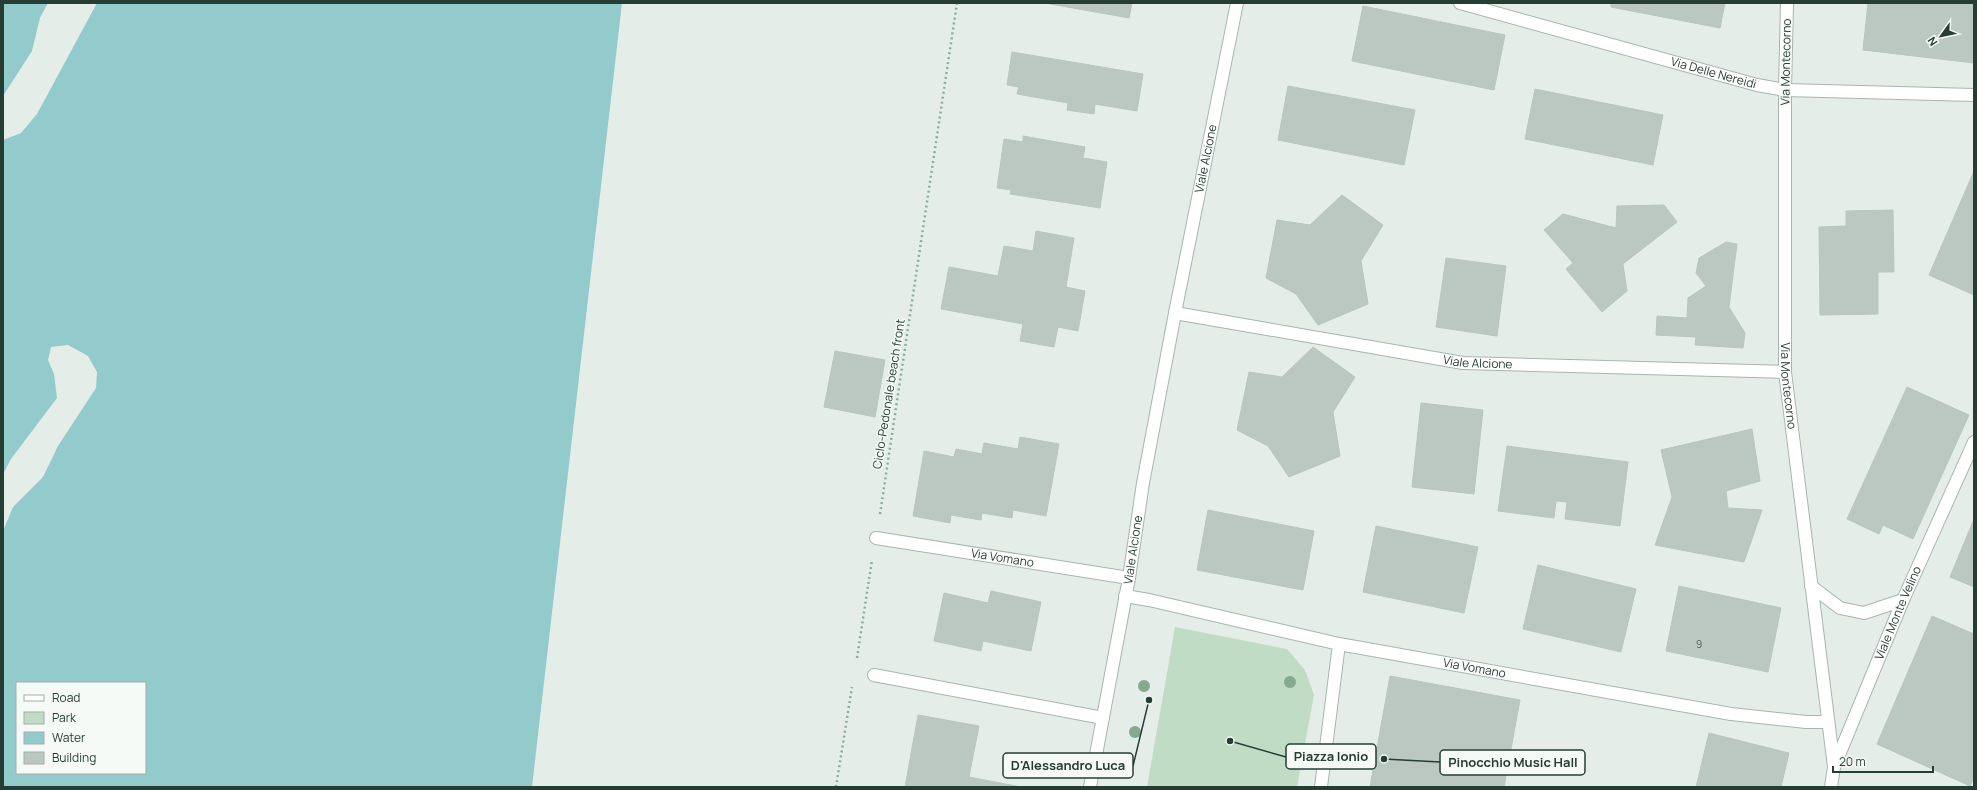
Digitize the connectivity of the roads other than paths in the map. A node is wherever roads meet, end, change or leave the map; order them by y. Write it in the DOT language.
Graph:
graph roads {
  1 [pos="1237,3"];
  2 [pos="1460,3"];
  3 [pos="1787,3"];
  4 [pos="1785,90"];
  5 [pos="1974,95"];
  6 [pos="1175,313"];
  7 [pos="1785,372"];
  8 [pos="1974,442"];
  9 [pos="876,538"];
  10 [pos="1130,578"];
  11 [pos="1811,586"];
  12 [pos="1125,596"];
  13 [pos="1903,600"];
  14 [pos="1339,644"];
  15 [pos="874,675"];
  16 [pos="1103,718"];
  17 [pos="1827,722"];
  18 [pos="1834,767"];
  19 [pos="1090,787"];
  20 [pos="1321,787"];
  21 [pos="1831,787"];
  1 -- 6 [label="street, Viale Alcione"];
  2 -- 4 [label="street, Via Delle Nereidi"];
  3 -- 4 [label="street, Via Montecorno"];
  4 -- 5 [label="street, Via Delle Nereidi"];
  4 -- 7 [label="street, Via Montecorno"];
  6 -- 7 [label="street, Viale Alcione"];
  6 -- 10 [label="street, Viale Alcione"];
  7 -- 11 [label="street, Via Montecorno"];
  8 -- 13 [label="street, Viale Monte Velino"];
  9 -- 10 [label="street, Via Vomano"];
  10 -- 12 [label="street, Viale Alcione"];
  11 -- 13 [label="street"];
  11 -- 17 [label="street, Via Montecorno"];
  12 -- 14 [label="street, Via Vomano"];
  12 -- 16 [label="street, Viale Alcione"];
  13 -- 18 [label="street, Viale Monte Velino"];
  14 -- 17 [label="street, Via Vomano"];
  14 -- 20 [label="street"];
  15 -- 16 [label="street"];
  16 -- 19 [label="street, Viale Alcione"];
  17 -- 18 [label="street, Via Montecorno"];
  18 -- 21 [label="street, Viale Monte Velino"];
}
